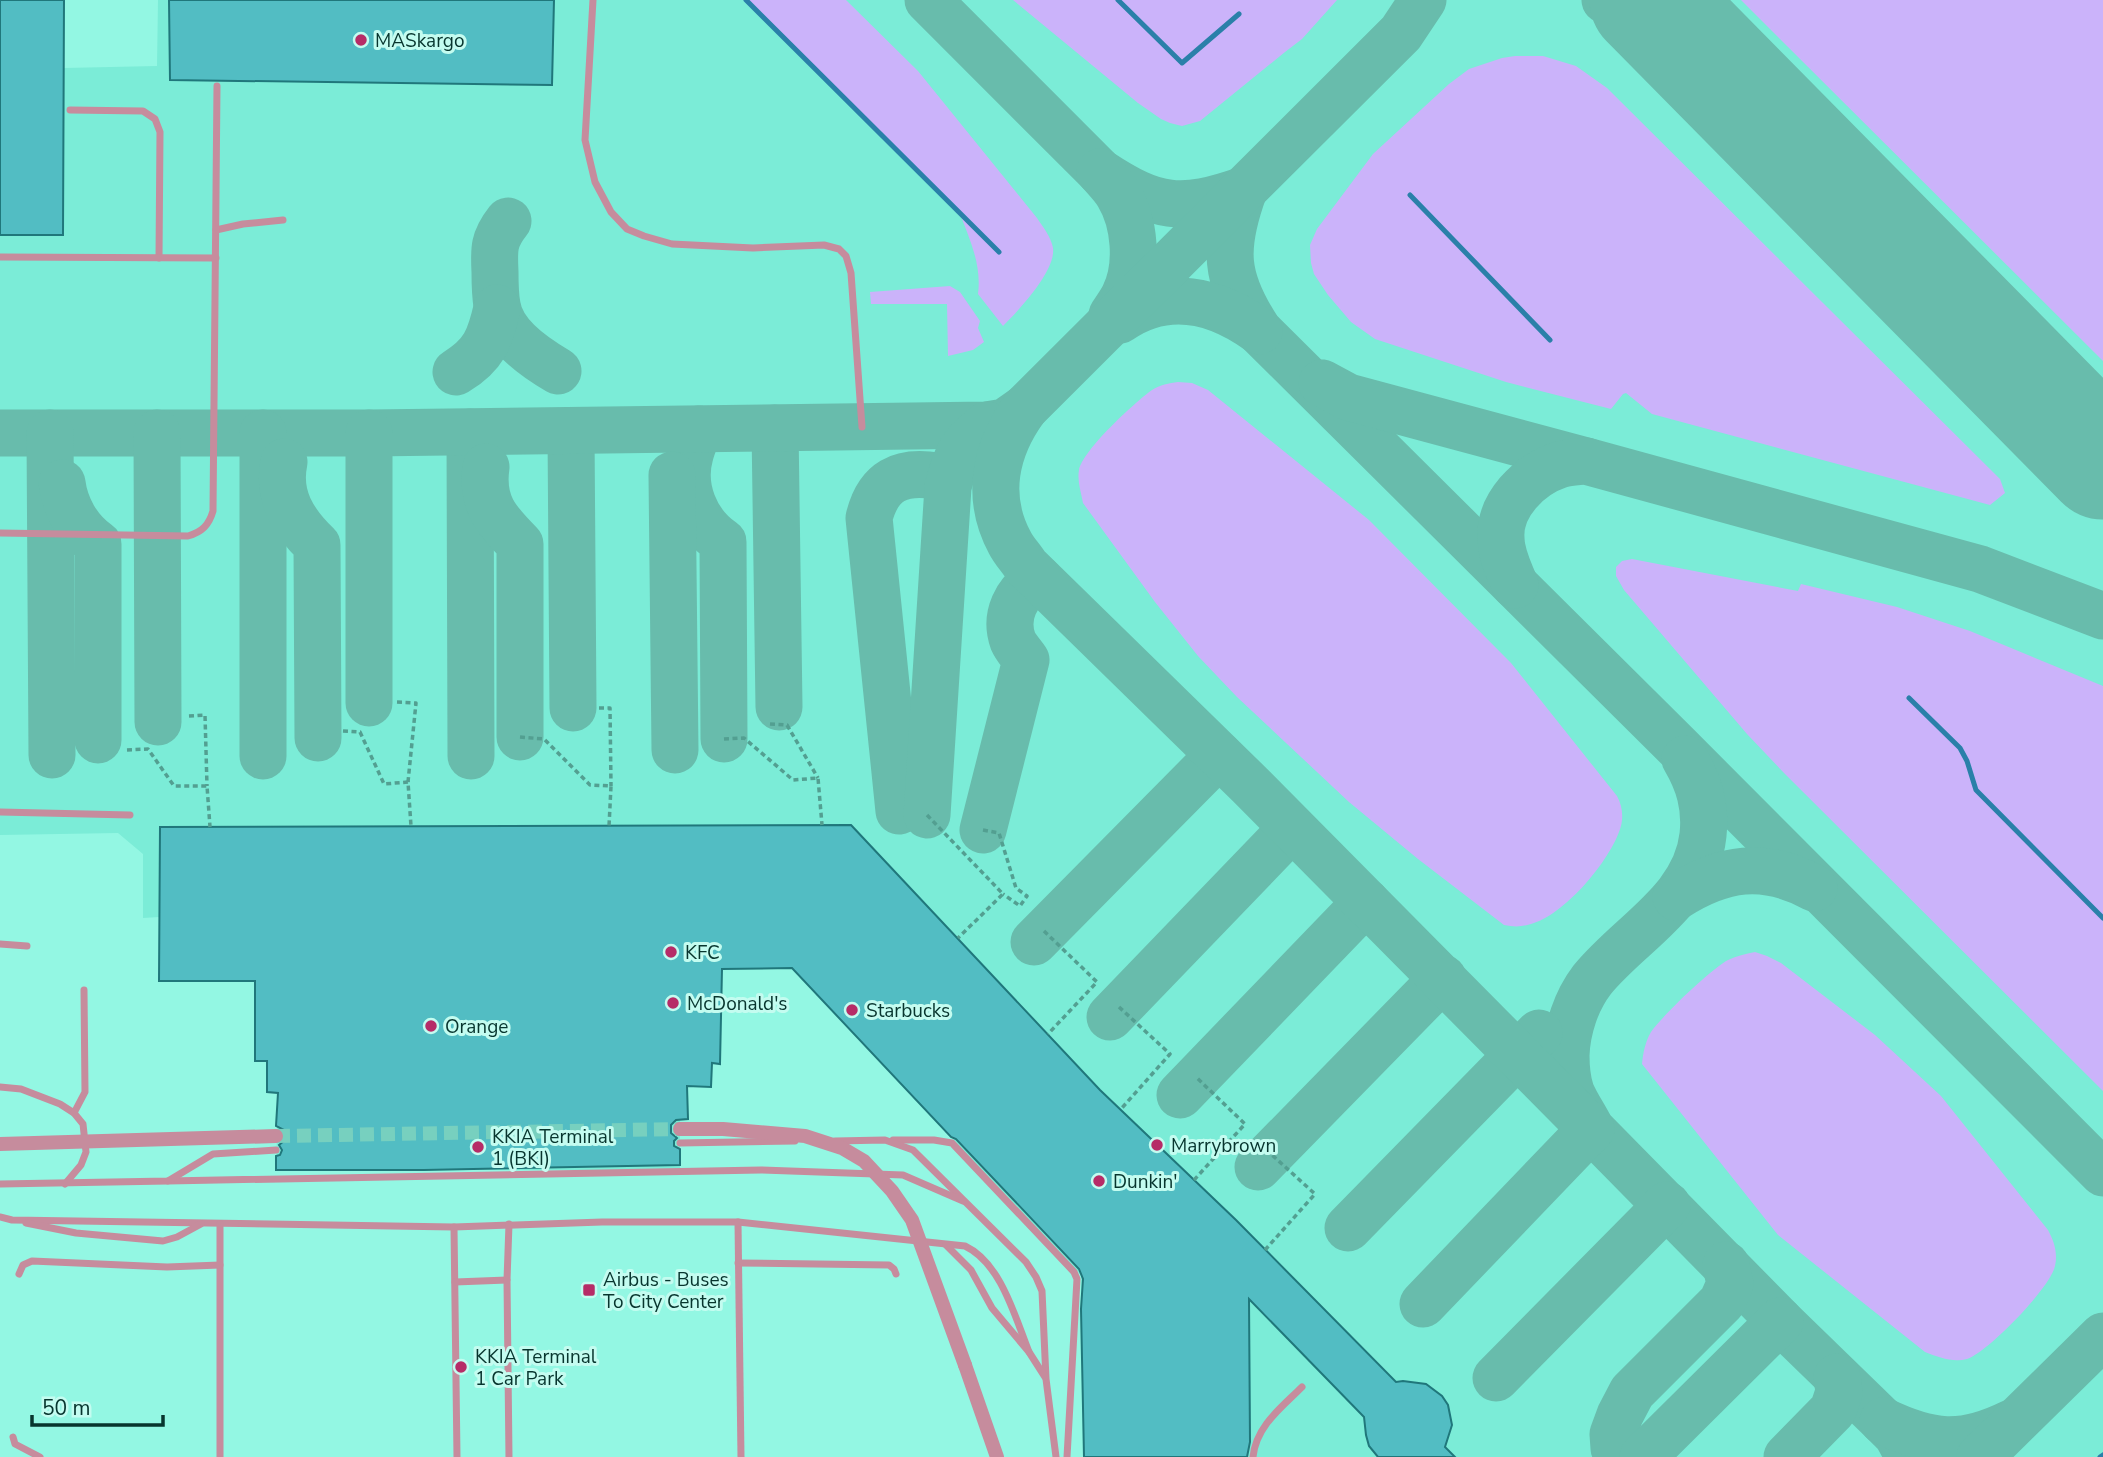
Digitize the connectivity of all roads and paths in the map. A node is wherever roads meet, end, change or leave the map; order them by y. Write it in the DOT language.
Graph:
graph roads {
  1 [pos="593,0"];
  2 [pos="218,86"];
  3 [pos="70,110"];
  4 [pos="283,220"];
  5 [pos="216,230"];
  6 [pos="0,257"];
  7 [pos="159,258"];
  8 [pos="216,258"];
  9 [pos="862,427"];
  10 [pos="0,533"];
  11 [pos="397,702"];
  12 [pos="599,708"];
  13 [pos="189,716"];
  14 [pos="770,724"];
  15 [pos="343,731"];
  16 [pos="520,737"];
  17 [pos="724,739"];
  18 [pos="127,750"];
  19 [pos="818,778"];
  20 [pos="408,782"];
  21 [pos="207,786"];
  22 [pos="611,786"];
  23 [pos="0,812"];
  24 [pos="130,815"];
  25 [pos="927,815"];
  26 [pos="822,825"];
  27 [pos="411,826"];
  28 [pos="609,826"];
  29 [pos="210,827"];
  30 [pos="983,830"];
  31 [pos="1003,894"];
  32 [pos="1044,932"];
  33 [pos="958,938"];
  34 [pos="0,944"];
  35 [pos="27,946"];
  36 [pos="84,989"];
  37 [pos="1119,1007"];
  38 [pos="1048,1034"];
  39 [pos="1196,1078"];
  40 [pos="0,1087"];
  41 [pos="1121,1109"];
  42 [pos="74,1113"];
  43 [pos="680,1136"];
  44 [pos="885,1140"];
  45 [pos="276,1143"];
  46 [pos="0,1144"];
  47 [pos="1271,1154"];
  48 [pos="1194,1180"];
  49 [pos="168,1181"];
  50 [pos="0,1184"];
  51 [pos="65,1184"];
  52 [pos="963,1200"];
  53 [pos="0,1217"];
  54 [pos="12,1220"];
  55 [pos="738,1222"];
  56 [pos="205,1223"];
  57 [pos="220,1224"];
  58 [pos="509,1224"];
  59 [pos="454,1227"];
  60 [pos="945,1244"];
  61 [pos="1265,1250"];
  62 [pos="738,1264"];
  63 [pos="220,1265"];
  64 [pos="19,1273"];
  65 [pos="896,1274"];
  66 [pos="507,1280"];
  67 [pos="455,1282"];
  68 [pos="1030,1352"];
  69 [pos="1046,1379"];
  70 [pos="1303,1387"];
  71 [pos="13,1437"];
  72 [pos="40,1457"];
  73 [pos="220,1457"];
  74 [pos="457,1457"];
  75 [pos="509,1457"];
  76 [pos="741,1457"];
  77 [pos="997,1457"];
  78 [pos="1056,1457"];
  79 [pos="1068,1457"];
  80 [pos="1253,1457"];
  1 -- 9 [label="lane"];
  2 -- 5 [label="lane"];
  3 -- 7 [label="lane"];
  4 -- 5 [label="lane"];
  5 -- 8 [label="lane"];
  6 -- 7 [label="lane"];
  7 -- 8 [label="lane"];
  8 -- 10 [label="lane"];
  11 -- 20 [label="path"];
  12 -- 22 [label="path"];
  13 -- 21 [label="path"];
  14 -- 19 [label="path"];
  15 -- 20 [label="path"];
  16 -- 22 [label="path"];
  17 -- 19 [label="path"];
  18 -- 21 [label="path"];
  19 -- 26 [label="path"];
  20 -- 27 [label="path"];
  21 -- 29 [label="path"];
  22 -- 28 [label="path"];
  23 -- 24 [label="lane"];
  25 -- 31 [label="path"];
  30 -- 31 [label="path"];
  31 -- 33 [label="path"];
  32 -- 38 [label="path"];
  34 -- 35 [label="lane"];
  36 -- 42 [label="lane"];
  37 -- 41 [label="path"];
  39 -- 48 [label="path"];
  40 -- 42 [label="lane"];
  42 -- 51 [label="lane"];
  43 -- 44 [label="lane"];
  43 -- 77 [label="street, bridge"];
  44 -- 52 [label="lane"];
  44 -- 79 [label="lane"];
  45 -- 46 [label="street, bridge"];
  45 -- 49 [label="lane"];
  47 -- 61 [label="path"];
  49 -- 51 [label="lane"];
  49 -- 52 [label="lane"];
  50 -- 51 [label="lane"];
  52 -- 69 [label="lane"];
  53 -- 54 [label="lane"];
  54 -- 56 [label="lane"];
  54 -- 56 [label="lane"];
  55 -- 58 [label="lane"];
  55 -- 60 [label="lane"];
  55 -- 62 [label="lane"];
  56 -- 57 [label="lane"];
  57 -- 59 [label="lane"];
  57 -- 63 [label="lane"];
  58 -- 59 [label="lane"];
  58 -- 66 [label="lane"];
  59 -- 67 [label="lane"];
  60 -- 68 [label="lane"];
  60 -- 68 [label="lane"];
  62 -- 65 [label="lane"];
  62 -- 76 [label="lane"];
  63 -- 64 [label="lane"];
  63 -- 73 [label="lane"];
  66 -- 67 [label="lane"];
  66 -- 75 [label="lane"];
  67 -- 74 [label="lane"];
  68 -- 69 [label="lane"];
  69 -- 78 [label="lane"];
  70 -- 80 [label="lane"];
  71 -- 72 [label="lane"];
}
